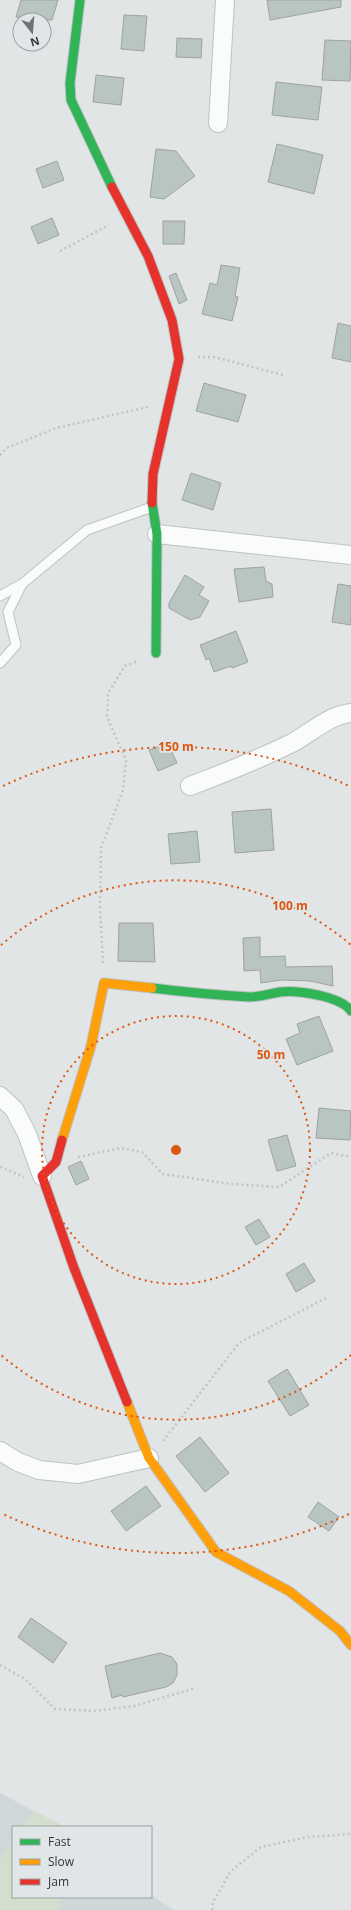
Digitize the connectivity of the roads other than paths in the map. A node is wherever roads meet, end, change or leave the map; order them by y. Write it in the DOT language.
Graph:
graph roads {
  1 [pos="80,0"];
  2 [pos="222,3"];
  3 [pos="218,123"];
  4 [pos="152,507"];
  5 [pos="157,534"];
  6 [pos="351,555"];
  7 [pos="22,584"];
  8 [pos="0,596"];
  9 [pos="156,653"];
  10 [pos="0,663"];
  11 [pos="351,713"];
  12 [pos="190,786"];
  13 [pos="351,1011"];
  14 [pos="0,1096"];
  15 [pos="42,1176"];
  16 [pos="0,1451"];
  17 [pos="149,1458"];
  18 [pos="351,1645"];
  1 -- 4 [label="street"];
  2 -- 3 [label="street"];
  4 -- 5 [label="street"];
  4 -- 7 [label="lane"];
  5 -- 6 [label="street"];
  5 -- 9 [label="street"];
  7 -- 8 [label="lane"];
  7 -- 10 [label="lane"];
  11 -- 12 [label="street"];
  13 -- 15 [label="street"];
  14 -- 15 [label="street"];
  15 -- 17 [label="street"];
  16 -- 17 [label="street"];
  17 -- 18 [label="street"];
}
